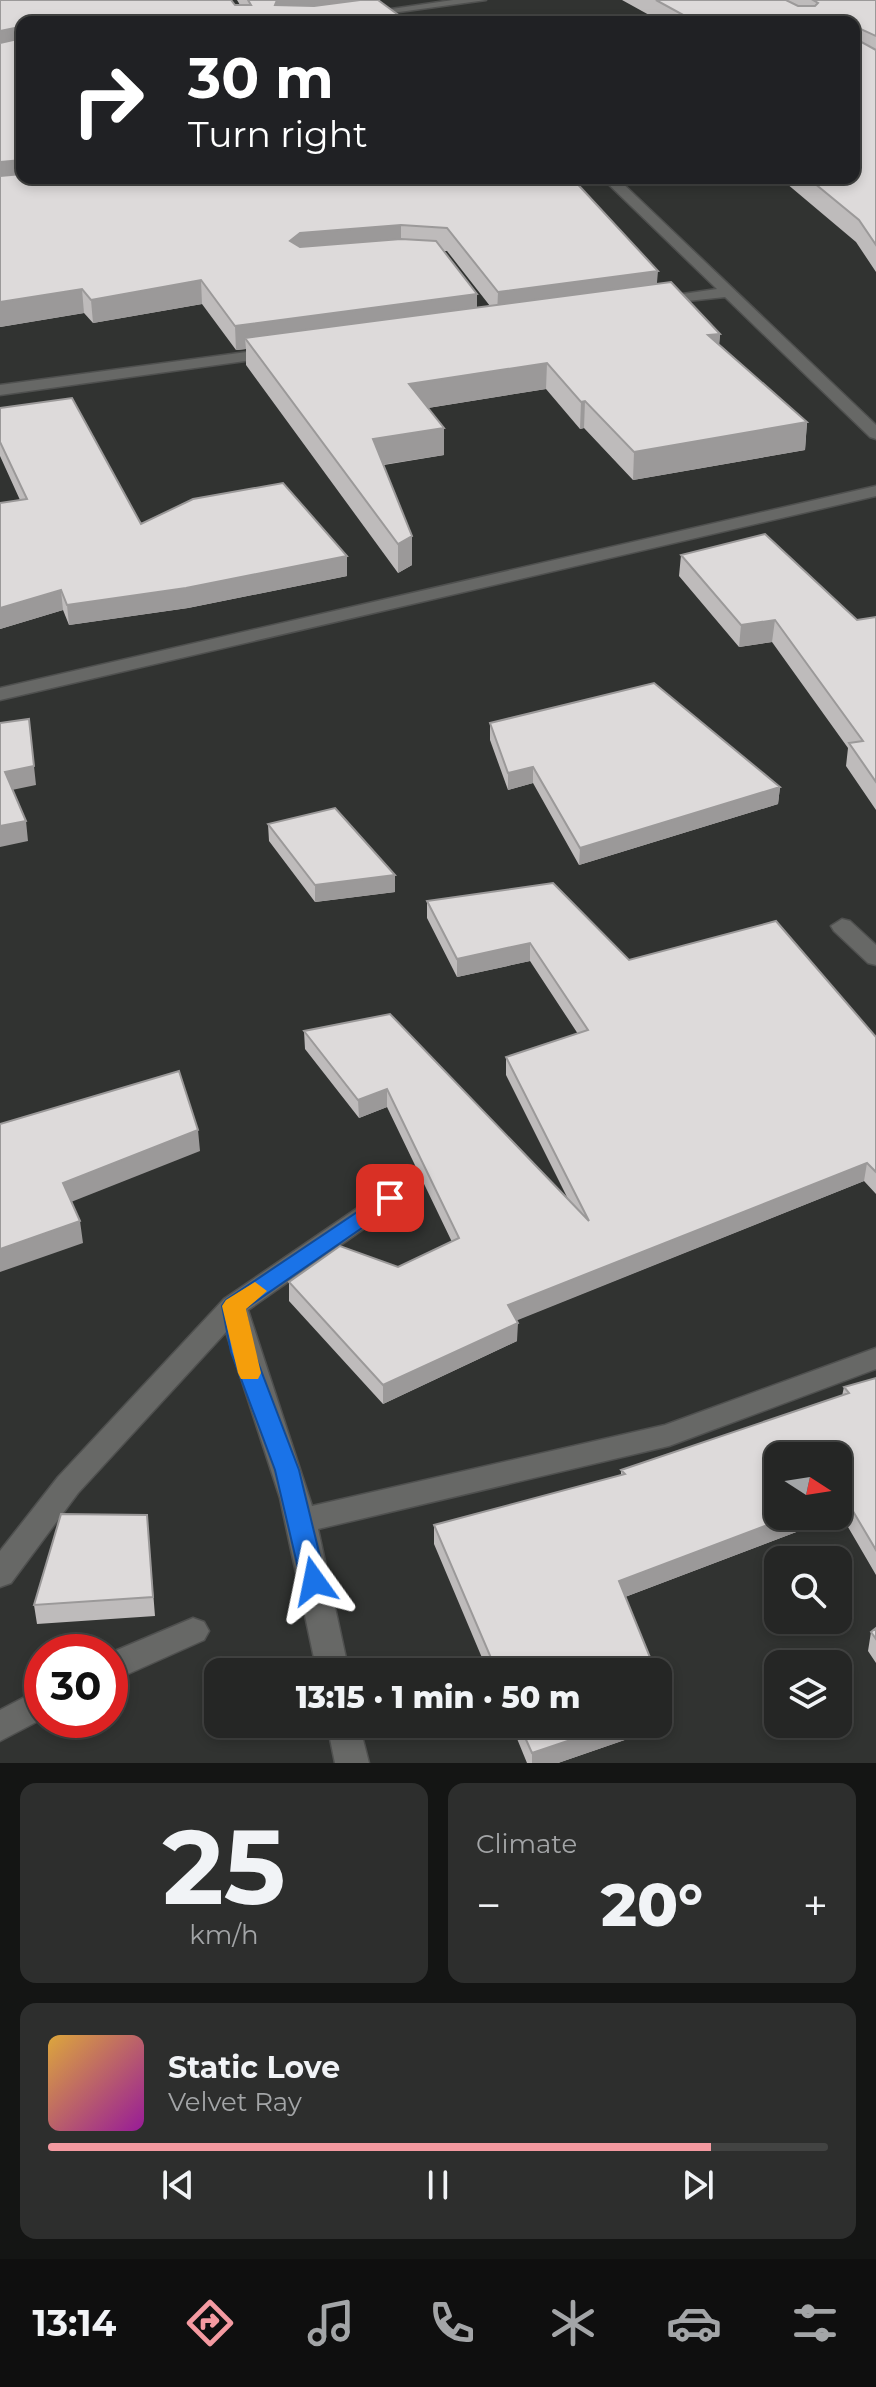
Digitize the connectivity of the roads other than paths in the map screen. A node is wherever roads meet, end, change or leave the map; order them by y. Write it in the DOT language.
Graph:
graph roads {
  1 [pos="481,0"];
  2 [pos="433,6"];
  3 [pos="344,16"];
  4 [pos="444,16"];
  5 [pos="615,184"];
  6 [pos="729,292"];
  7 [pos="634,305"];
  8 [pos="292,351"];
  9 [pos="0,390"];
  10 [pos="876,434"];
  11 [pos="876,491"];
  12 [pos="0,694"];
  13 [pos="842,926"];
  14 [pos="876,958"];
  15 [pos="390,1198"];
  16 [pos="234,1306"];
  17 [pos="876,1358"];
  18 [pos="301,1521"];
  19 [pos="0,1574"];
  20 [pos="193,1631"];
  21 [pos="330,1658"];
  22 [pos="128,1660"];
  23 [pos="24,1713"];
  24 [pos="0,1727"];
  25 [pos="346,1738"];
  26 [pos="352,1763"];
  1 -- 2 [label="street"];
  2 -- 3 [label="street"];
  2 -- 4 [label="street"];
  5 -- 6 [label="street"];
  6 -- 7 [label="street"];
  6 -- 10 [label="street"];
  8 -- 9 [label="street"];
  11 -- 12 [label="street"];
  13 -- 14 [label="street"];
  15 -- 16 [label="street"];
  16 -- 18 [label="street"];
  16 -- 19 [label="street"];
  17 -- 18 [label="street"];
  18 -- 21 [label="street"];
  20 -- 22 [label="street"];
  23 -- 24 [label="street"];
  25 -- 26 [label="street"];
}
